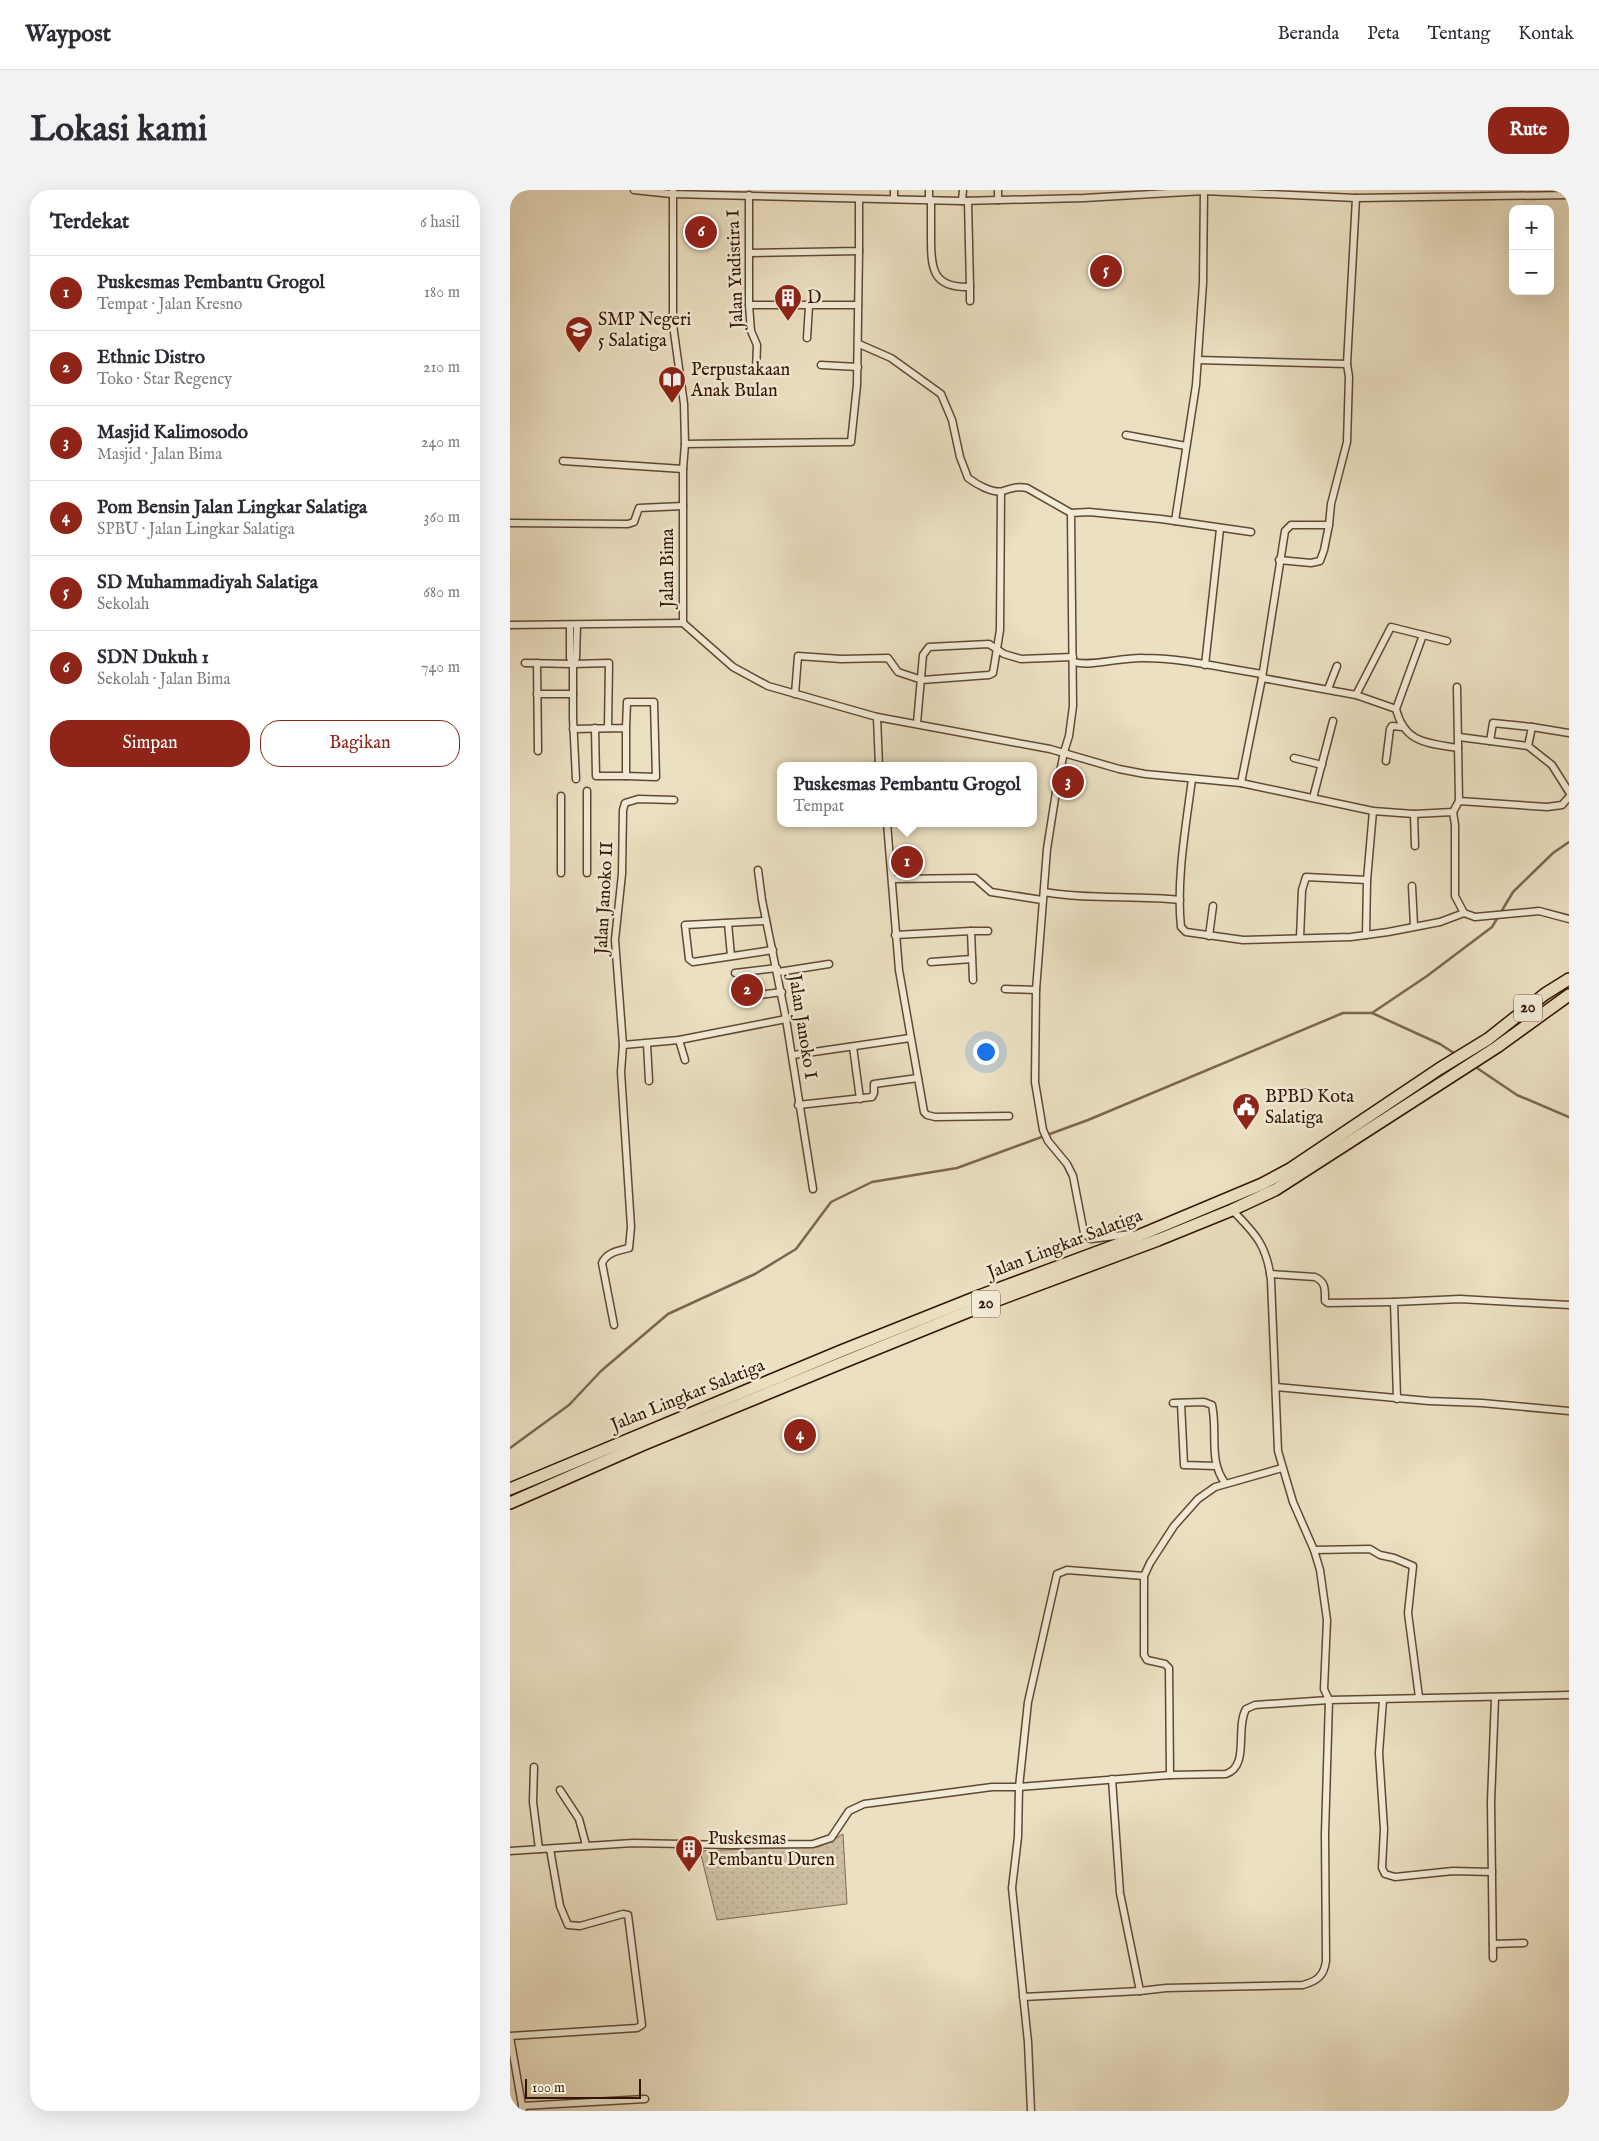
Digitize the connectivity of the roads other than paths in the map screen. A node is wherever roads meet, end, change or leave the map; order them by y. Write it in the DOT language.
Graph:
graph roads {
  1 [pos="634,190"];
  2 [pos="894,190"];
  3 [pos="929,190"];
  4 [pos="962,190"];
  5 [pos="998,190"];
  6 [pos="1204,190"];
  7 [pos="672,192"];
  8 [pos="781,193"];
  9 [pos="749,195"];
  10 [pos="1569,195"];
  11 [pos="1356,198"];
  12 [pos="859,199"];
  13 [pos="894,199"];
  14 [pos="930,200"];
  15 [pos="998,200"];
  16 [pos="965,201"];
  17 [pos="859,251"];
  18 [pos="750,253"];
  19 [pos="970,287"];
  20 [pos="970,300"];
  21 [pos="749,305"];
  22 [pos="858,305"];
  23 [pos="809,306"];
  24 [pos="807,338"];
  25 [pos="859,344"];
  26 [pos="1198,360"];
  27 [pos="1347,364"];
  28 [pos="821,365"];
  29 [pos="858,367"];
  30 [pos="756,372"];
  31 [pos="1126,435"];
  32 [pos="685,444"];
  33 [pos="1186,446"];
  34 [pos="563,461"];
  35 [pos="683,469"];
  36 [pos="1001,492"];
  37 [pos="683,506"];
  38 [pos="1072,512"];
  39 [pos="1175,521"];
  40 [pos="510,523"];
  41 [pos="1328,525"];
  42 [pos="1220,529"];
  43 [pos="1251,532"];
  44 [pos="1279,560"];
  45 [pos="682,623"];
  46 [pos="510,626"];
  47 [pos="573,626"];
  48 [pos="1424,634"];
  49 [pos="1446,640"];
  50 [pos="997,649"];
  51 [pos="1073,659"];
  52 [pos="525,663"];
  53 [pos="537,664"];
  54 [pos="573,664"];
  55 [pos="1205,665"];
  56 [pos="1337,666"];
  57 [pos="1262,676"];
  58 [pos="922,680"];
  59 [pos="1457,687"];
  60 [pos="1328,689"];
  61 [pos="537,694"];
  62 [pos="573,694"];
  63 [pos="795,694"];
  64 [pos="1356,695"];
  65 [pos="1396,709"];
  66 [pos="877,717"];
  67 [pos="1333,721"];
  68 [pos="917,723"];
  69 [pos="1402,727"];
  70 [pos="1532,727"];
  71 [pos="595,728"];
  72 [pos="608,728"];
  73 [pos="626,728"];
  74 [pos="573,729"];
  75 [pos="1569,733"];
  76 [pos="1459,737"];
  77 [pos="1490,741"];
  78 [pos="1528,746"];
  79 [pos="1458,748"];
  80 [pos="538,751"];
  81 [pos="1064,752"];
  82 [pos="1294,758"];
  83 [pos="1386,761"];
  84 [pos="879,762"];
  85 [pos="1322,765"];
  86 [pos="626,776"];
  87 [pos="576,779"];
  88 [pos="1192,779"];
  89 [pos="1241,784"];
  90 [pos="587,791"];
  91 [pos="1569,792"];
  92 [pos="561,796"];
  93 [pos="1569,797"];
  94 [pos="1314,798"];
  95 [pos="674,800"];
  96 [pos="1459,801"];
  97 [pos="1374,811"];
  98 [pos="1453,812"];
  99 [pos="1414,814"];
  100 [pos="888,827"];
  101 [pos="1414,846"];
  102 [pos="758,870"];
  103 [pos="561,873"];
  104 [pos="587,873"];
  105 [pos="893,879"];
  106 [pos="1367,880"];
  107 [pos="1412,886"];
  108 [pos="1044,892"];
  109 [pos="1042,900"];
  110 [pos="1180,900"];
  111 [pos="1213,906"];
  112 [pos="1464,913"];
  113 [pos="1569,919"];
  114 [pos="766,921"];
  115 [pos="728,923"];
  116 [pos="1414,926"];
  117 [pos="971,931"];
  118 [pos="988,931"];
  119 [pos="1366,934"];
  120 [pos="895,935"];
  121 [pos="1208,936"];
  122 [pos="1300,938"];
  123 [pos="773,950"];
  124 [pos="731,956"];
  125 [pos="972,959"];
  126 [pos="930,962"];
  127 [pos="830,964"];
  128 [pos="778,970"];
  129 [pos="735,973"];
  130 [pos="1569,979"];
  131 [pos="973,980"];
  132 [pos="1005,989"];
  133 [pos="1036,990"];
  134 [pos="782,992"];
  135 [pos="1569,995"];
  136 [pos="744,997"];
  137 [pos="786,1019"];
  138 [pos="910,1038"];
  139 [pos="679,1040"];
  140 [pos="647,1044"];
  141 [pos="623,1045"];
  142 [pos="852,1047"];
  143 [pos="792,1055"];
  144 [pos="685,1060"];
  145 [pos="918,1078"];
  146 [pos="649,1081"];
  147 [pos="860,1099"];
  148 [pos="798,1105"];
  149 [pos="1009,1116"];
  150 [pos="812,1189"];
  151 [pos="1232,1210"];
  152 [pos="1199,1217"];
  153 [pos="1156,1235"];
  154 [pos="1270,1274"];
  155 [pos="1394,1302"];
  156 [pos="1569,1305"];
  157 [pos="614,1325"];
  158 [pos="1276,1387"];
  159 [pos="1397,1398"];
  160 [pos="1181,1402"];
  161 [pos="1173,1403"];
  162 [pos="1569,1411"];
  163 [pos="1216,1466"];
  164 [pos="1282,1468"];
  165 [pos="1225,1483"];
  166 [pos="510,1489"];
  167 [pos="510,1503"];
  168 [pos="1314,1550"];
  169 [pos="1144,1576"];
  170 [pos="1569,1695"];
  171 [pos="1418,1697"];
  172 [pos="1494,1698"];
  173 [pos="1329,1700"];
  174 [pos="1383,1700"];
  175 [pos="534,1767"];
  176 [pos="1170,1775"];
  177 [pos="1112,1779"];
  178 [pos="1018,1787"];
  179 [pos="560,1790"];
  180 [pos="586,1845"];
  181 [pos="539,1849"];
  182 [pos="550,1849"];
  183 [pos="510,1851"];
  184 [pos="1492,1872"];
  185 [pos="1524,1943"];
  186 [pos="1493,1944"];
  187 [pos="1493,1958"];
  188 [pos="1140,1990"];
  189 [pos="1023,1997"];
  190 [pos="510,2037"];
  191 [pos="645,2099"];
  192 [pos="523,2108"];
  193 [pos="1030,2111"];
  1 -- 7 [label="street"];
  2 -- 13 [label="street"];
  3 -- 14 [label="street"];
  4 -- 16 [label="street"];
  5 -- 15 [label="street"];
  6 -- 11 [label="street"];
  6 -- 15 [label="street"];
  6 -- 26 [label="street"];
  7 -- 9 [label="street"];
  7 -- 32 [label="street, Jalan Bima"];
  8 -- 9 [label="street"];
  8 -- 12 [label="street"];
  9 -- 18 [label="street, Jalan Yudistira I"];
  10 -- 11 [label="street"];
  11 -- 27 [label="street"];
  12 -- 13 [label="street"];
  12 -- 17 [label="street"];
  13 -- 14 [label="street"];
  14 -- 16 [label="street"];
  14 -- 19 [label="street"];
  15 -- 16 [label="street"];
  16 -- 19 [label="street"];
  17 -- 18 [label="street"];
  17 -- 22 [label="street"];
  18 -- 21 [label="street, Jalan Yudistira I"];
  19 -- 20 [label="street"];
  21 -- 23 [label="street"];
  21 -- 30 [label="street, Jalan Yudistira I"];
  22 -- 23 [label="street"];
  22 -- 25 [label="street"];
  23 -- 24 [label="street"];
  25 -- 29 [label="street"];
  25 -- 36 [label="street"];
  26 -- 27 [label="street"];
  26 -- 33 [label="street"];
  27 -- 41 [label="street"];
  28 -- 29 [label="street"];
  29 -- 32 [label="street"];
  31 -- 33 [label="street"];
  32 -- 35 [label="street, Jalan Bima"];
  33 -- 39 [label="street"];
  34 -- 35 [label="street"];
  35 -- 37 [label="street, Jalan Bima"];
  36 -- 38 [label="street"];
  36 -- 50 [label="street"];
  37 -- 40 [label="street"];
  37 -- 45 [label="street, Jalan Bima"];
  38 -- 39 [label="street"];
  38 -- 51 [label="street"];
  39 -- 42 [label="street"];
  41 -- 44 [label="street"];
  41 -- 44 [label="street"];
  42 -- 43 [label="street"];
  42 -- 55 [label="street"];
  44 -- 57 [label="street"];
  45 -- 47 [label="street"];
  45 -- 63 [label="street, Jalan Bima"];
  46 -- 47 [label="street"];
  47 -- 54 [label="street"];
  48 -- 49 [label="street"];
  48 -- 64 [label="street"];
  48 -- 65 [label="street"];
  50 -- 51 [label="street"];
  50 -- 58 [label="street"];
  50 -- 58 [label="street"];
  51 -- 55 [label="street"];
  51 -- 81 [label="street"];
  52 -- 53 [label="street"];
  53 -- 54 [label="street"];
  53 -- 61 [label="street"];
  54 -- 62 [label="street"];
  54 -- 72 [label="street"];
  55 -- 57 [label="street"];
  56 -- 60 [label="street"];
  57 -- 60 [label="street"];
  57 -- 89 [label="street"];
  58 -- 63 [label="street"];
  58 -- 68 [label="street"];
  59 -- 76 [label="street"];
  60 -- 64 [label="street"];
  61 -- 62 [label="street"];
  61 -- 80 [label="street"];
  62 -- 74 [label="street"];
  63 -- 66 [label="street, Jalan Bima"];
  64 -- 65 [label="street"];
  65 -- 69 [label="street"];
  66 -- 68 [label="street, Jalan Bima"];
  66 -- 84 [label="street"];
  67 -- 85 [label="street"];
  68 -- 81 [label="street, Jalan Bima"];
  69 -- 79 [label="street"];
  69 -- 83 [label="street"];
  70 -- 75 [label="street"];
  70 -- 77 [label="street"];
  70 -- 78 [label="street"];
  71 -- 72 [label="street"];
  71 -- 74 [label="street"];
  71 -- 86 [label="street"];
  72 -- 73 [label="street"];
  73 -- 86 [label="street"];
  73 -- 86 [label="street"];
  74 -- 87 [label="street"];
  76 -- 77 [label="street"];
  76 -- 79 [label="street"];
  77 -- 78 [label="street"];
  78 -- 91 [label="street"];
  79 -- 96 [label="street"];
  81 -- 88 [label="street, Jalan Bima"];
  81 -- 108 [label="street"];
  82 -- 85 [label="street"];
  85 -- 94 [label="street"];
  88 -- 89 [label="street, Jalan Bima"];
  88 -- 110 [label="street"];
  89 -- 94 [label="street, Jalan Bima"];
  90 -- 104 [label="street"];
  92 -- 103 [label="street"];
  93 -- 96 [label="street"];
  94 -- 97 [label="street, Jalan Bima"];
  95 -- 141 [label="street, Jalan Janoko II"];
  96 -- 98 [label="street"];
  97 -- 99 [label="street, Jalan Bima"];
  97 -- 106 [label="street"];
  98 -- 99 [label="street, Jalan Bima"];
  98 -- 112 [label="street"];
  99 -- 101 [label="street"];
  100 -- 105 [label="street"];
  102 -- 114 [label="street, Jalan Janoko I"];
  105 -- 109 [label="street"];
  105 -- 120 [label="street"];
  106 -- 119 [label="street"];
  106 -- 122 [label="street"];
  107 -- 116 [label="street"];
  108 -- 109 [label="street"];
  108 -- 110 [label="street"];
  109 -- 133 [label="street"];
  110 -- 121 [label="street"];
  111 -- 121 [label="street"];
  112 -- 113 [label="street"];
  112 -- 116 [label="street"];
  114 -- 115 [label="street"];
  114 -- 123 [label="street, Jalan Janoko I"];
  115 -- 124 [label="street"];
  115 -- 124 [label="street"];
  116 -- 119 [label="street"];
  117 -- 118 [label="street"];
  117 -- 120 [label="street"];
  117 -- 125 [label="street"];
  119 -- 122 [label="street"];
  120 -- 138 [label="street"];
  121 -- 122 [label="street"];
  123 -- 124 [label="street"];
  123 -- 128 [label="street, Jalan Janoko I"];
  125 -- 126 [label="street"];
  125 -- 131 [label="street"];
  127 -- 128 [label="street"];
  128 -- 129 [label="street"];
  128 -- 134 [label="street, Jalan Janoko I"];
  130 -- 152 [label="highway, Jalan Lingkar Salatiga / 20"];
  132 -- 133 [label="street"];
  133 -- 153 [label="street"];
  134 -- 136 [label="street"];
  134 -- 137 [label="street, Jalan Janoko I"];
  135 -- 151 [label="highway, Jalan Lingkar Salatiga / 20"];
  137 -- 139 [label="street"];
  137 -- 143 [label="street, Jalan Janoko I"];
  138 -- 142 [label="street"];
  138 -- 145 [label="street"];
  139 -- 140 [label="street"];
  139 -- 144 [label="street"];
  140 -- 141 [label="street"];
  140 -- 146 [label="street"];
  141 -- 157 [label="street, Jalan Janoko II"];
  142 -- 143 [label="street"];
  142 -- 147 [label="street"];
  143 -- 148 [label="street, Jalan Janoko I"];
  145 -- 147 [label="street"];
  145 -- 149 [label="street"];
  147 -- 148 [label="street"];
  148 -- 150 [label="street, Jalan Janoko I"];
  151 -- 152 [label="highway, Jalan Lingkar Salatiga / 20"];
  151 -- 154 [label="street"];
  152 -- 153 [label="highway, Jalan Lingkar Salatiga / 20"];
  153 -- 166 [label="highway, Jalan Lingkar Salatiga / 20"];
  153 -- 167 [label="highway, Jalan Lingkar Salatiga / 20"];
  154 -- 155 [label="street"];
  154 -- 158 [label="street"];
  155 -- 156 [label="street"];
  155 -- 159 [label="street"];
  158 -- 159 [label="street"];
  158 -- 164 [label="street"];
  159 -- 162 [label="street"];
  160 -- 161 [label="street"];
  160 -- 163 [label="street"];
  160 -- 163 [label="street"];
  163 -- 165 [label="street"];
  164 -- 165 [label="street"];
  164 -- 168 [label="street"];
  165 -- 169 [label="street"];
  168 -- 171 [label="street"];
  168 -- 173 [label="street"];
  169 -- 176 [label="street"];
  169 -- 178 [label="street"];
  170 -- 172 [label="street"];
  171 -- 172 [label="street"];
  171 -- 174 [label="street"];
  172 -- 184 [label="street"];
  173 -- 174 [label="street"];
  173 -- 176 [label="street"];
  173 -- 188 [label="street"];
  174 -- 184 [label="street"];
  175 -- 181 [label="street"];
  176 -- 177 [label="street"];
  177 -- 178 [label="street"];
  177 -- 188 [label="street"];
  178 -- 180 [label="street"];
  178 -- 189 [label="street"];
  179 -- 180 [label="street"];
  180 -- 182 [label="street"];
  181 -- 182 [label="street"];
  181 -- 183 [label="street"];
  182 -- 190 [label="street"];
  184 -- 186 [label="street"];
  185 -- 186 [label="street"];
  186 -- 187 [label="street"];
  188 -- 189 [label="street"];
  189 -- 193 [label="street"];
  190 -- 192 [label="street"];
  191 -- 192 [label="street"];
}
